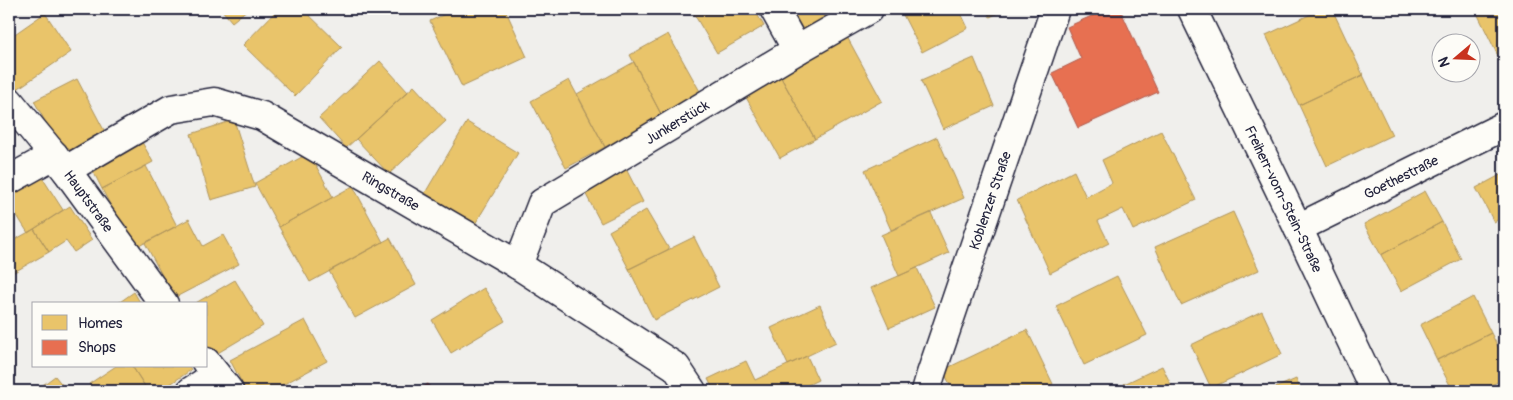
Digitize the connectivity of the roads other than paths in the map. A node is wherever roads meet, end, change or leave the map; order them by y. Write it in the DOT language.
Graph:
graph roads {
  1 [pos="774,9"];
  2 [pos="869,9"];
  3 [pos="1055,9"];
  4 [pos="1192,9"];
  5 [pos="797,50"];
  6 [pos="9,101"];
  7 [pos="1504,126"];
  8 [pos="60,163"];
  9 [pos="9,180"];
  10 [pos="1298,228"];
  11 [pos="518,265"];
  12 [pos="163,302"];
  13 [pos="217,376"];
  14 [pos="191,391"];
  15 [pos="692,391"];
  16 [pos="926,391"];
  17 [pos="1375,391"];
  1 -- 5 [label="street"];
  2 -- 5 [label="street, Junkerstück"];
  3 -- 16 [label="street, Koblenzer Straße"];
  4 -- 10 [label="street, Freiherr-vom-Stein-Straße"];
  5 -- 11 [label="street, Junkerstück"];
  6 -- 8 [label="street, Hauptstraße"];
  7 -- 10 [label="street, Goethestraße"];
  8 -- 9 [label="street, Ringstraße"];
  8 -- 11 [label="street, Ringstraße"];
  8 -- 12 [label="street, Hauptstraße"];
  10 -- 17 [label="street, Freiherr-vom-Stein-Straße"];
  11 -- 15 [label="street, Ringstraße"];
  13 -- 14 [label="street"];
}
